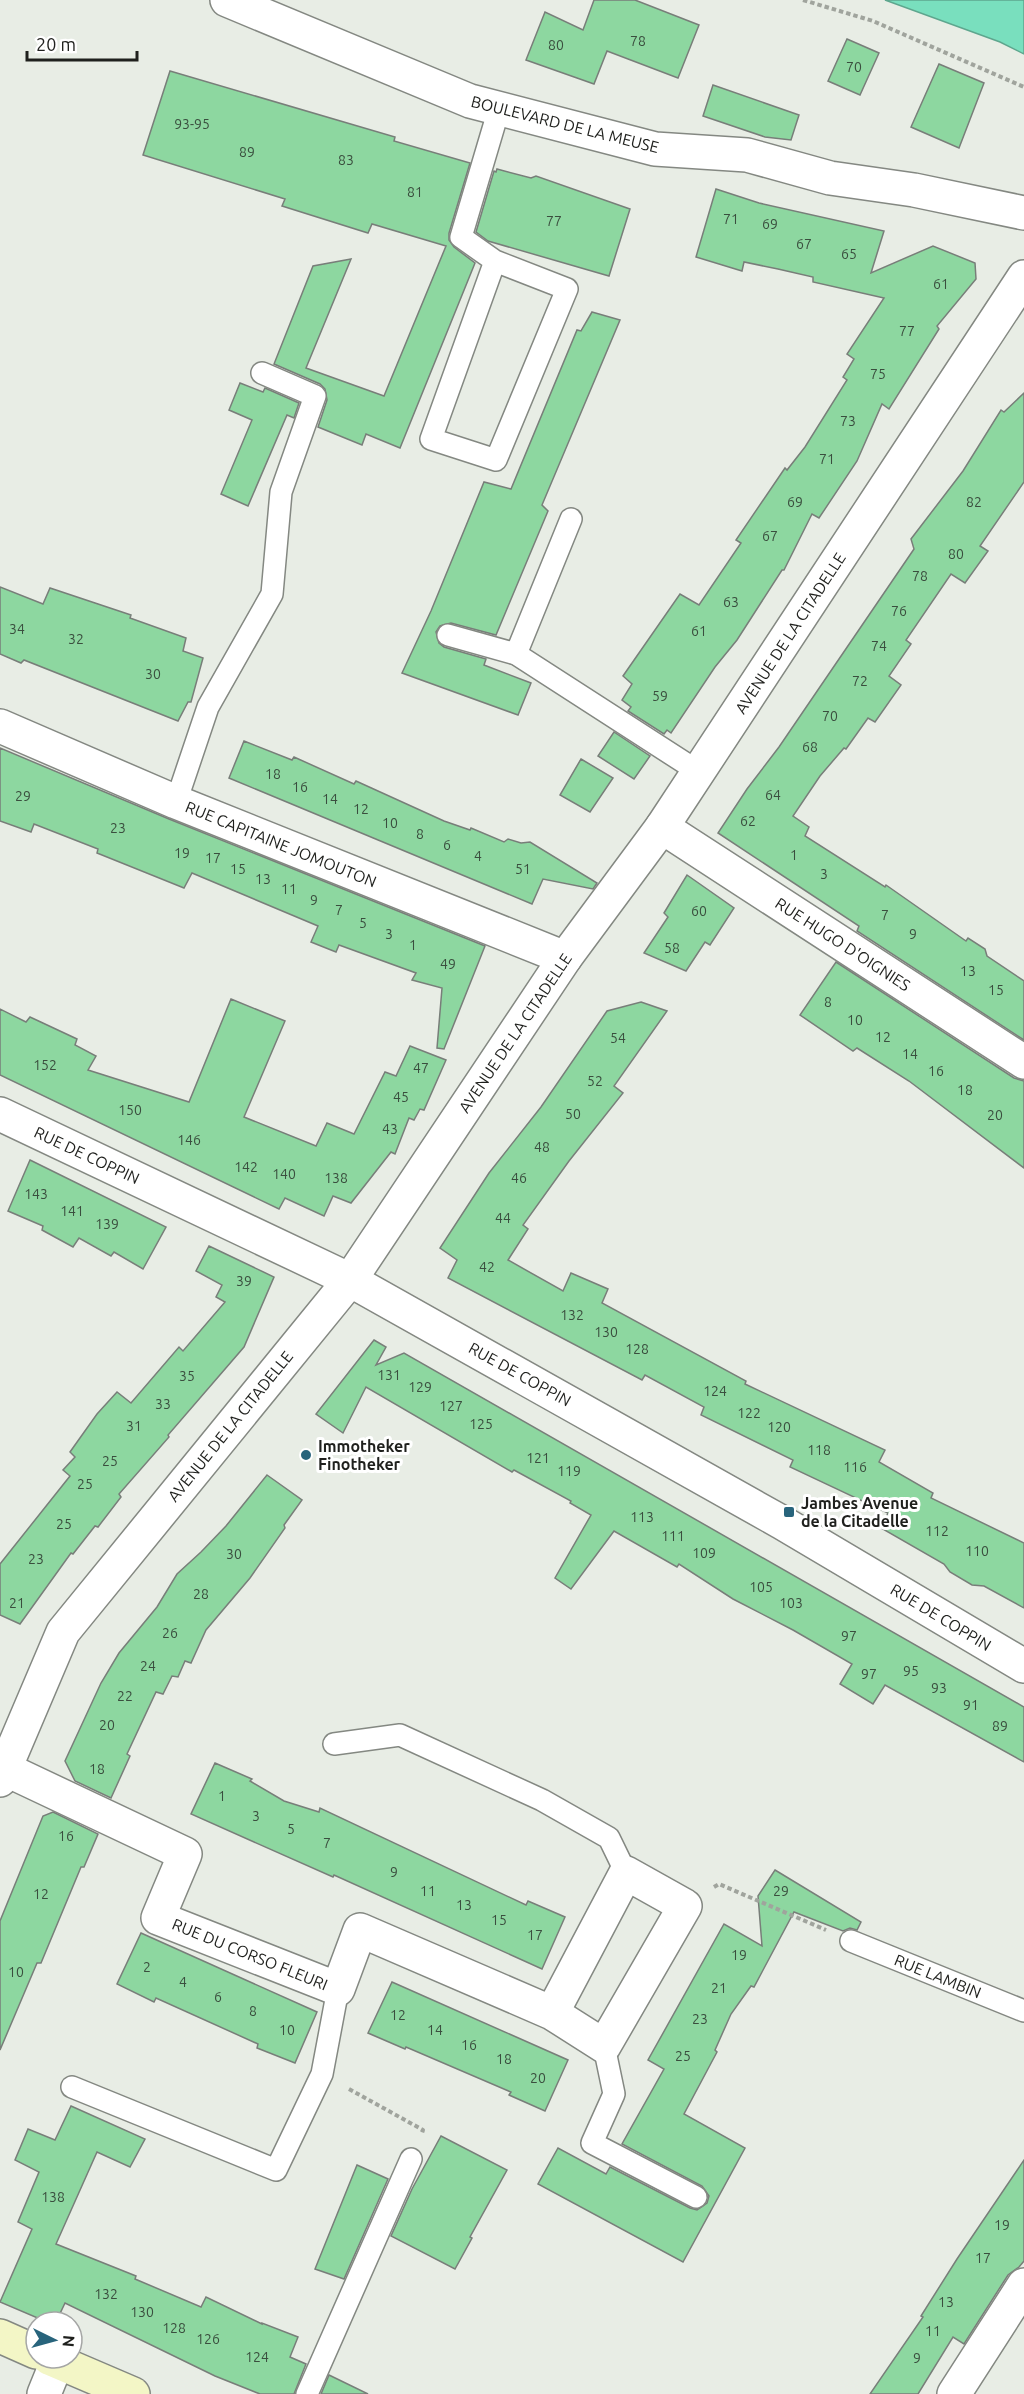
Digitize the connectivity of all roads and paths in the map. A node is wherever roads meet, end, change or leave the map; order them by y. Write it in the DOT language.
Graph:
graph roads {
  1 [pos="227,0"];
  2 [pos="803,0"];
  3 [pos="1024,87"];
  4 [pos="499,109"];
  5 [pos="1024,213"];
  6 [pos="495,261"];
  7 [pos="1024,276"];
  8 [pos="262,373"];
  9 [pos="570,519"];
  10 [pos="448,635"];
  11 [pos="516,654"];
  12 [pos="0,726"];
  13 [pos="699,772"];
  14 [pos="176,802"];
  15 [pos="662,827"];
  16 [pos="565,958"];
  17 [pos="1024,1062"];
  18 [pos="0,1114"];
  19 [pos="350,1280"];
  20 [pos="1024,1666"];
  21 [pos="334,1744"];
  22 [pos="2,1774"];
  23 [pos="626,1873"];
  24 [pos="686,1906"];
  25 [pos="851,1941"];
  26 [pos="338,1989"];
  27 [pos="1024,2011"];
  28 [pos="552,2013"];
  29 [pos="604,2046"];
  30 [pos="322,2074"];
  31 [pos="72,2087"];
  32 [pos="411,2159"];
  33 [pos="696,2198"];
  34 [pos="1024,2285"];
  35 [pos="0,2336"];
  36 [pos="24,2347"];
  37 [pos="46,2370"];
  38 [pos="77,2370"];
  39 [pos="44,2394"];
  40 [pos="133,2394"];
  41 [pos="307,2394"];
  42 [pos="954,2394"];
  1 -- 4 [label="street, BOULEVARD DE LA MEUSE"];
  2 -- 3 [label="path"];
  4 -- 5 [label="street, BOULEVARD DE LA MEUSE"];
  4 -- 6 [label="lane"];
  6 -- 6 [label="lane"];
  7 -- 13 [label="street, AVENUE DE LA CITADELLE"];
  8 -- 14 [label="lane"];
  9 -- 11 [label="lane"];
  10 -- 11 [label="lane"];
  11 -- 13 [label="lane"];
  12 -- 14 [label="street, RUE CAPITAINE JOMOUTON"];
  13 -- 15 [label="street, AVENUE DE LA CITADELLE"];
  14 -- 16 [label="street, RUE CAPITAINE JOMOUTON"];
  15 -- 16 [label="street, AVENUE DE LA CITADELLE"];
  15 -- 17 [label="street, RUE HUGO D'OIGNIES"];
  16 -- 19 [label="street, AVENUE DE LA CITADELLE"];
  18 -- 19 [label="street, RUE DE COPPIN"];
  19 -- 20 [label="street, RUE DE COPPIN"];
  19 -- 22 [label="street, AVENUE DE LA CITADELLE"];
  21 -- 23 [label="lane"];
  22 -- 26 [label="street, RUE DU CORSO FLEURI"];
  23 -- 24 [label="street"];
  23 -- 28 [label="street"];
  24 -- 25 [label="path"];
  24 -- 29 [label="street"];
  25 -- 27 [label="lane, RUE LAMBIN"];
  26 -- 28 [label="street, RUE DU CORSO FLEURI"];
  26 -- 30 [label="lane"];
  28 -- 29 [label="street, RUE DU CORSO FLEURI"];
  29 -- 33 [label="lane"];
  30 -- 31 [label="lane"];
  30 -- 32 [label="path"];
  32 -- 41 [label="lane"];
  34 -- 42 [label="street"];
  35 -- 36 [label="main road"];
  37 -- 39 [label="street"];
  38 -- 40 [label="main road"];
}
